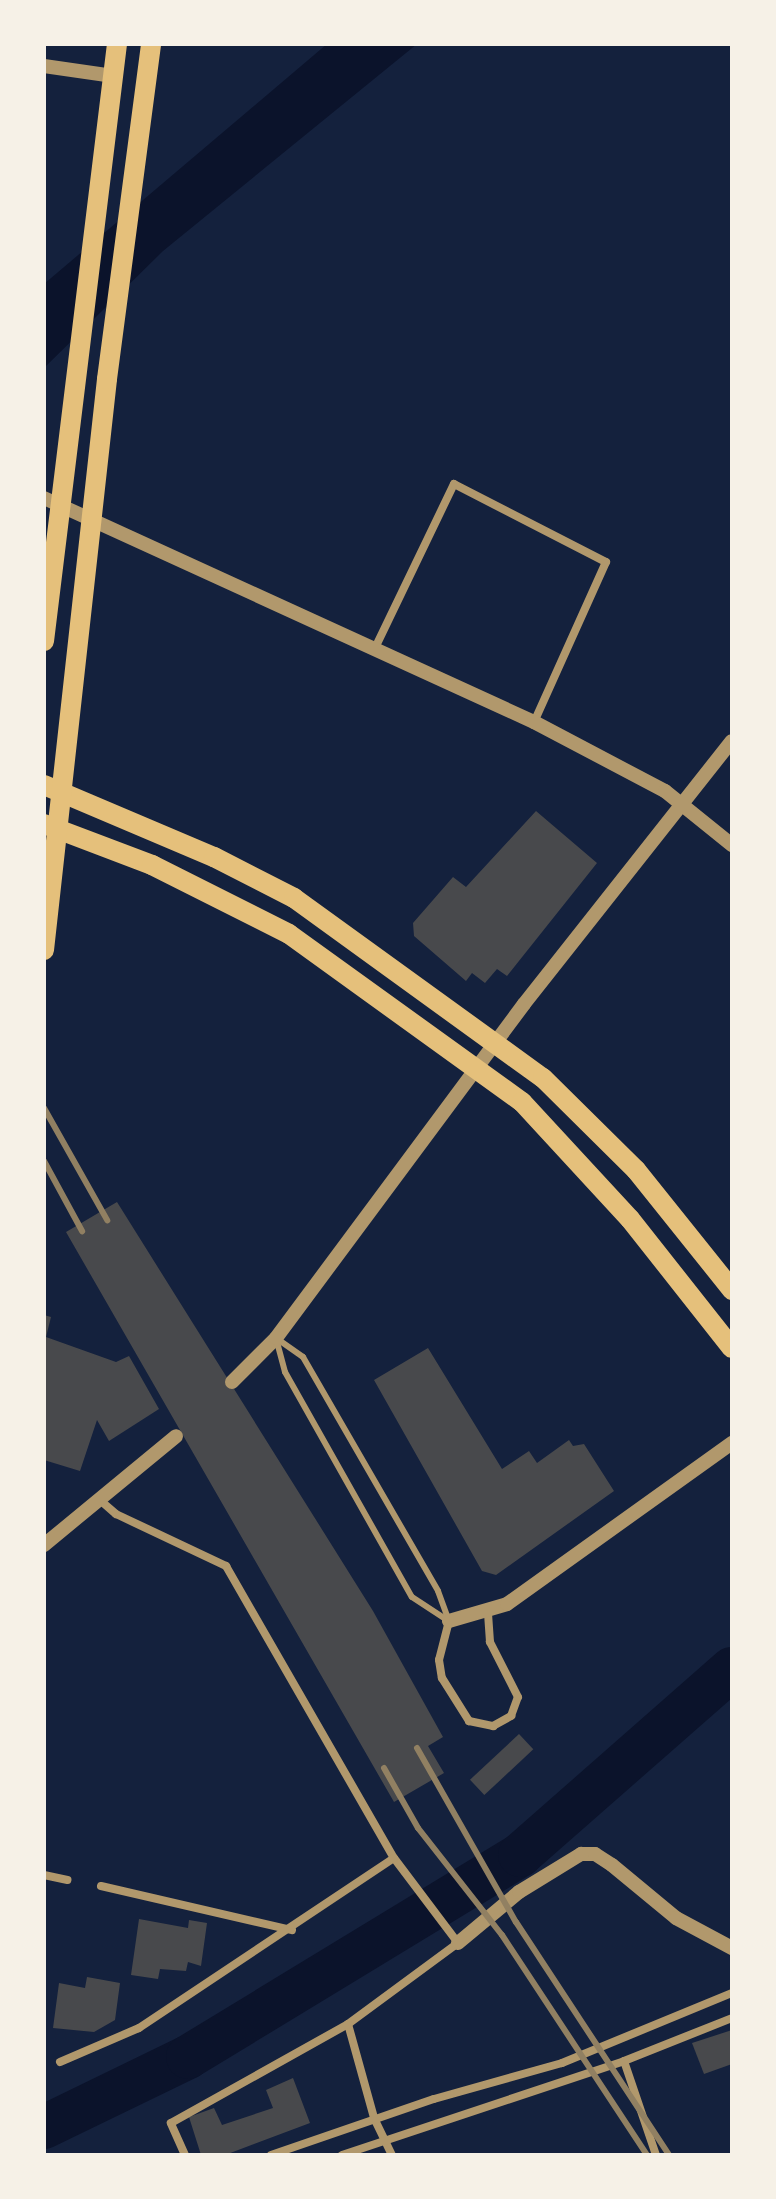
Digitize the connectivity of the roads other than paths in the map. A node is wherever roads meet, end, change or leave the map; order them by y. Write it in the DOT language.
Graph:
graph roads {
  1 [pos="117,44"];
  2 [pos="151,44"];
  3 [pos="44,66"];
  4 [pos="113,76"];
  5 [pos="52,502"];
  6 [pos="93,518"];
  7 [pos="44,641"];
  8 [pos="376,646"];
  9 [pos="534,722"];
  10 [pos="732,741"];
  11 [pos="53,789"];
  12 [pos="682,807"];
  13 [pos="51,827"];
  14 [pos="732,845"];
  15 [pos="44,950"];
  16 [pos="495,1043"];
  17 [pos="475,1068"];
  18 [pos="732,1290"];
  19 [pos="276,1338"];
  20 [pos="732,1348"];
  21 [pos="232,1382"];
  22 [pos="176,1436"];
  23 [pos="732,1443"];
  24 [pos="101,1501"];
  25 [pos="44,1545"];
  26 [pos="488,1612"];
  27 [pos="449,1621"];
  28 [pos="394,1858"];
  29 [pos="44,1875"];
  30 [pos="67,1880"];
  31 [pos="101,1886"];
  32 [pos="292,1930"];
  33 [pos="458,1943"];
  34 [pos="732,1948"];
  35 [pos="732,1993"];
  36 [pos="732,2018"];
  37 [pos="348,2024"];
  38 [pos="624,2061"];
  39 [pos="60,2062"];
  40 [pos="374,2118"];
  41 [pos="383,2139"];
  42 [pos="185,2155"];
  43 [pos="271,2155"];
  44 [pos="342,2155"];
  45 [pos="392,2155"];
  46 [pos="656,2155"];
  1 -- 4 [label="main road"];
  2 -- 6 [label="main road"];
  3 -- 4 [label="street"];
  4 -- 5 [label="main road"];
  5 -- 6 [label="street"];
  5 -- 7 [label="main road"];
  6 -- 8 [label="street"];
  6 -- 11 [label="main road"];
  8 -- 9 [label="street"];
  8 -- 9 [label="street"];
  9 -- 12 [label="street"];
  10 -- 12 [label="street"];
  11 -- 13 [label="main road"];
  11 -- 16 [label="main road"];
  12 -- 14 [label="street"];
  12 -- 16 [label="street"];
  13 -- 15 [label="main road"];
  13 -- 17 [label="main road"];
  16 -- 17 [label="street"];
  16 -- 18 [label="main road"];
  17 -- 19 [label="street"];
  17 -- 20 [label="main road"];
  19 -- 21 [label="street"];
  19 -- 27 [label="lane"];
  19 -- 27 [label="lane"];
  22 -- 24 [label="street"];
  23 -- 26 [label="street"];
  24 -- 25 [label="street"];
  24 -- 28 [label="street"];
  26 -- 27 [label="street"];
  26 -- 27 [label="street"];
  28 -- 32 [label="street"];
  28 -- 33 [label="street"];
  29 -- 30 [label="street"];
  31 -- 32 [label="street"];
  32 -- 39 [label="street"];
  33 -- 34 [label="street"];
  33 -- 37 [label="street"];
  35 -- 40 [label="street"];
  36 -- 38 [label="street"];
  37 -- 40 [label="street"];
  37 -- 42 [label="street"];
  38 -- 41 [label="street"];
  38 -- 46 [label="street"];
  40 -- 41 [label="street"];
  40 -- 43 [label="street"];
  41 -- 44 [label="street"];
  41 -- 45 [label="street"];
}
